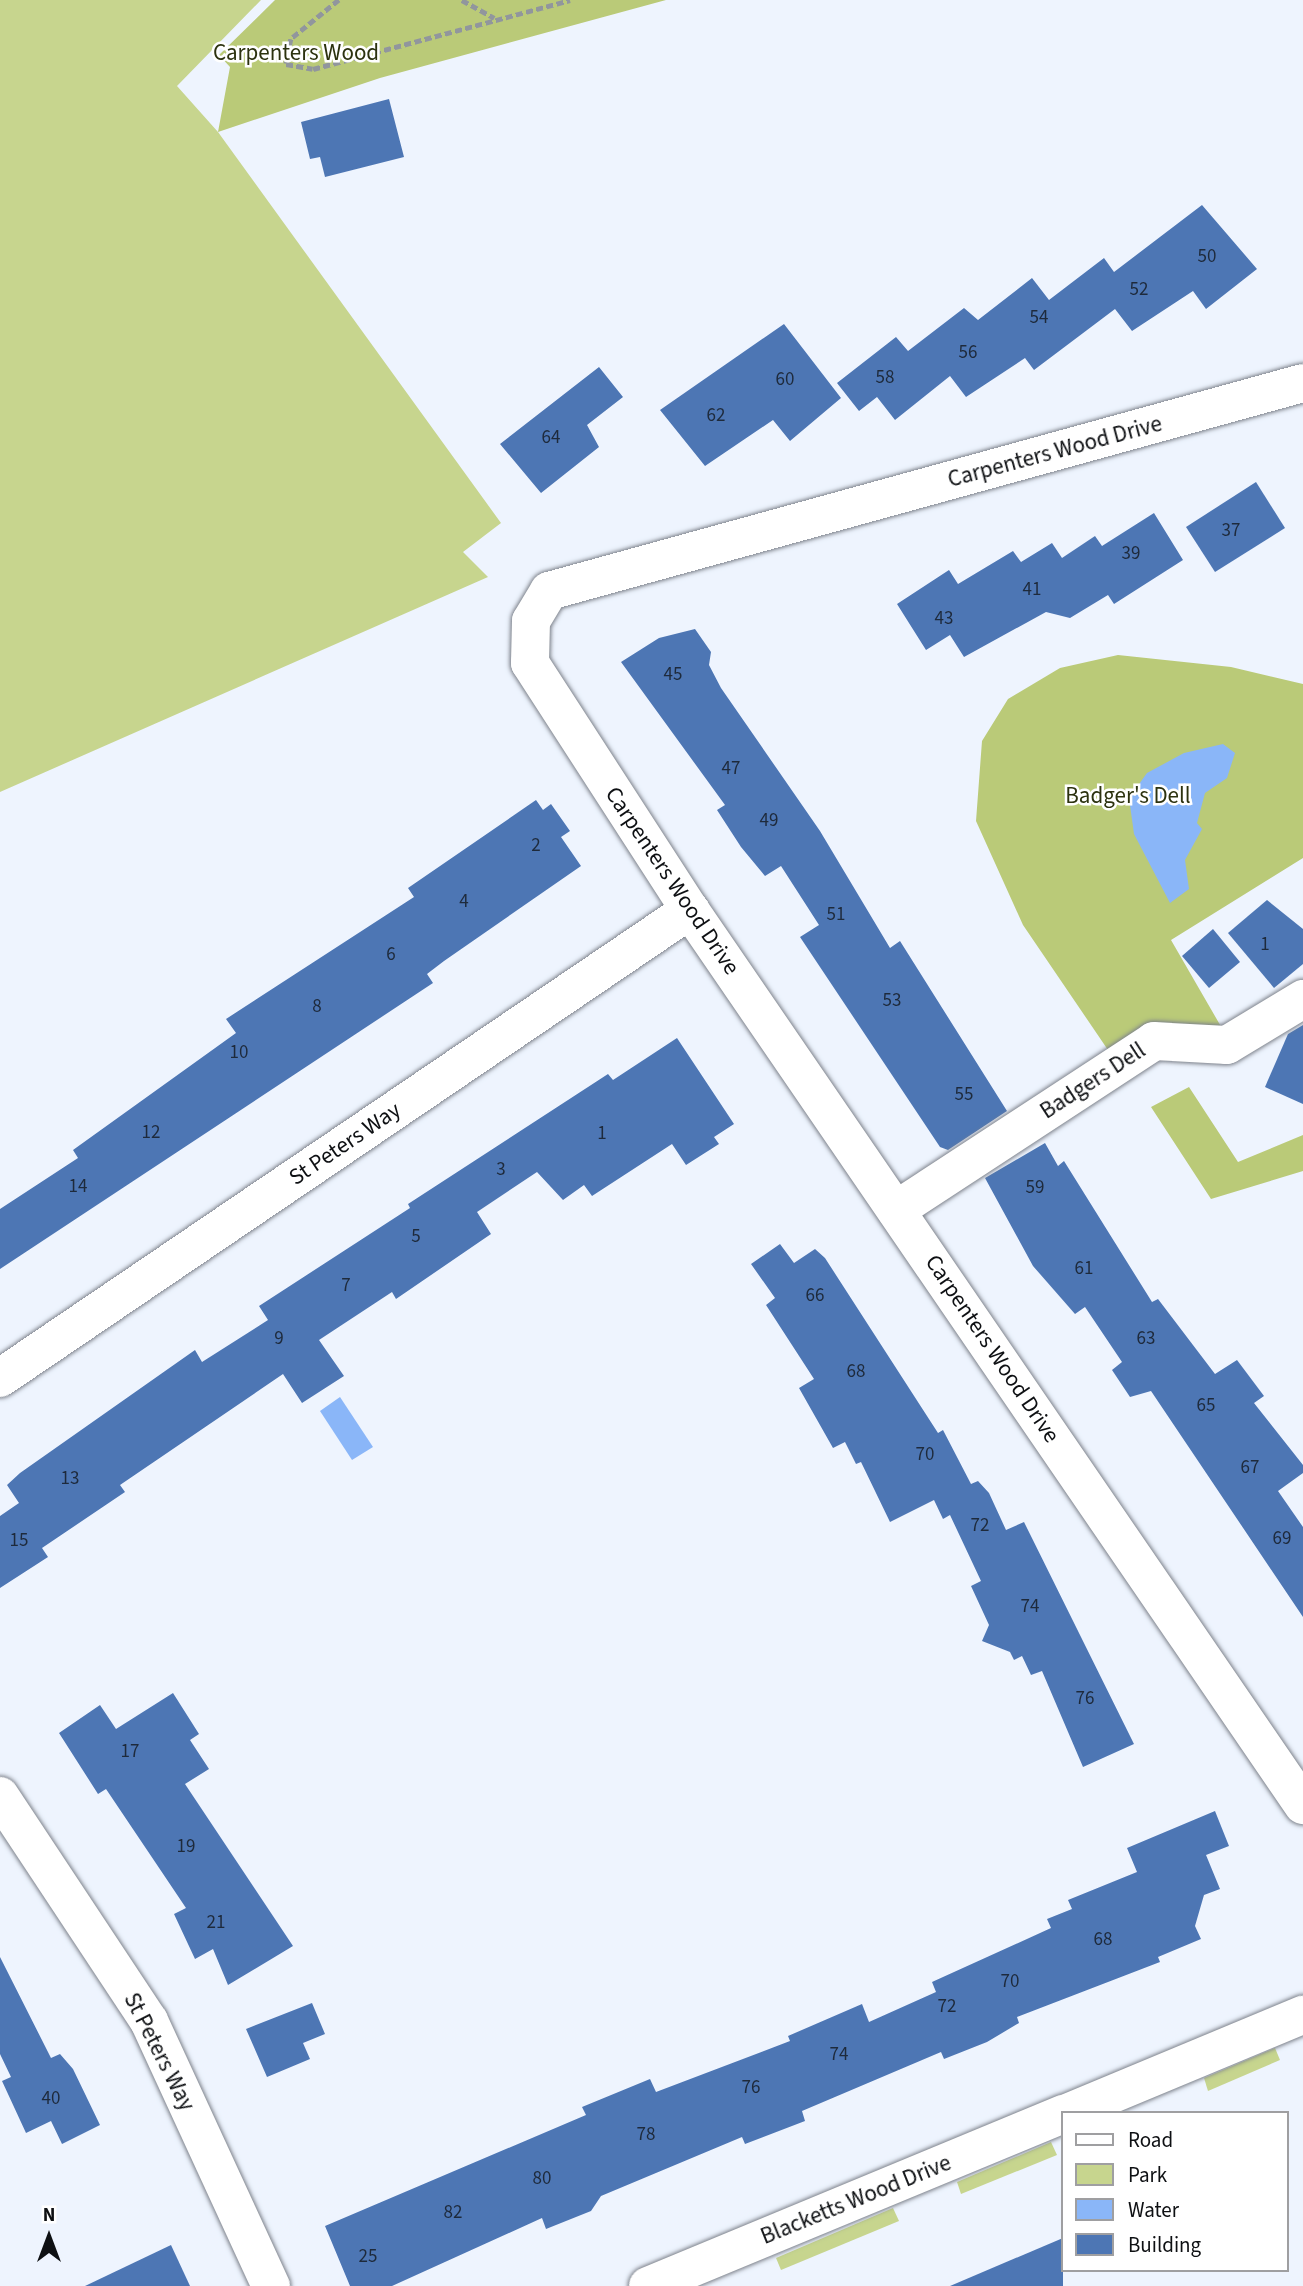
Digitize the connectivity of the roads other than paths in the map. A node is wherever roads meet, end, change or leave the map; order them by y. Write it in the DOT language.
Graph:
graph roads {
  1 [pos="1303,383"];
  2 [pos="690,910"];
  3 [pos="1303,999"];
  4 [pos="896,1210"];
  5 [pos="0,1378"];
  6 [pos="0,1796"];
  7 [pos="1303,1805"];
  8 [pos="1303,2015"];
  9 [pos="1070,2111"];
  10 [pos="1062,2114"];
  11 [pos="271,2286"];
  12 [pos="648,2286"];
  1 -- 2 [label="street, Carpenters Wood Drive"];
  2 -- 4 [label="street, Carpenters Wood Drive"];
  2 -- 5 [label="street, St Peters Way"];
  3 -- 4 [label="street, Badgers Dell"];
  4 -- 7 [label="street, Carpenters Wood Drive"];
  6 -- 11 [label="street, St Peters Way"];
  8 -- 9 [label="street, Blacketts Wood Drive"];
  10 -- 12 [label="street, Blacketts Wood Drive"];
}
